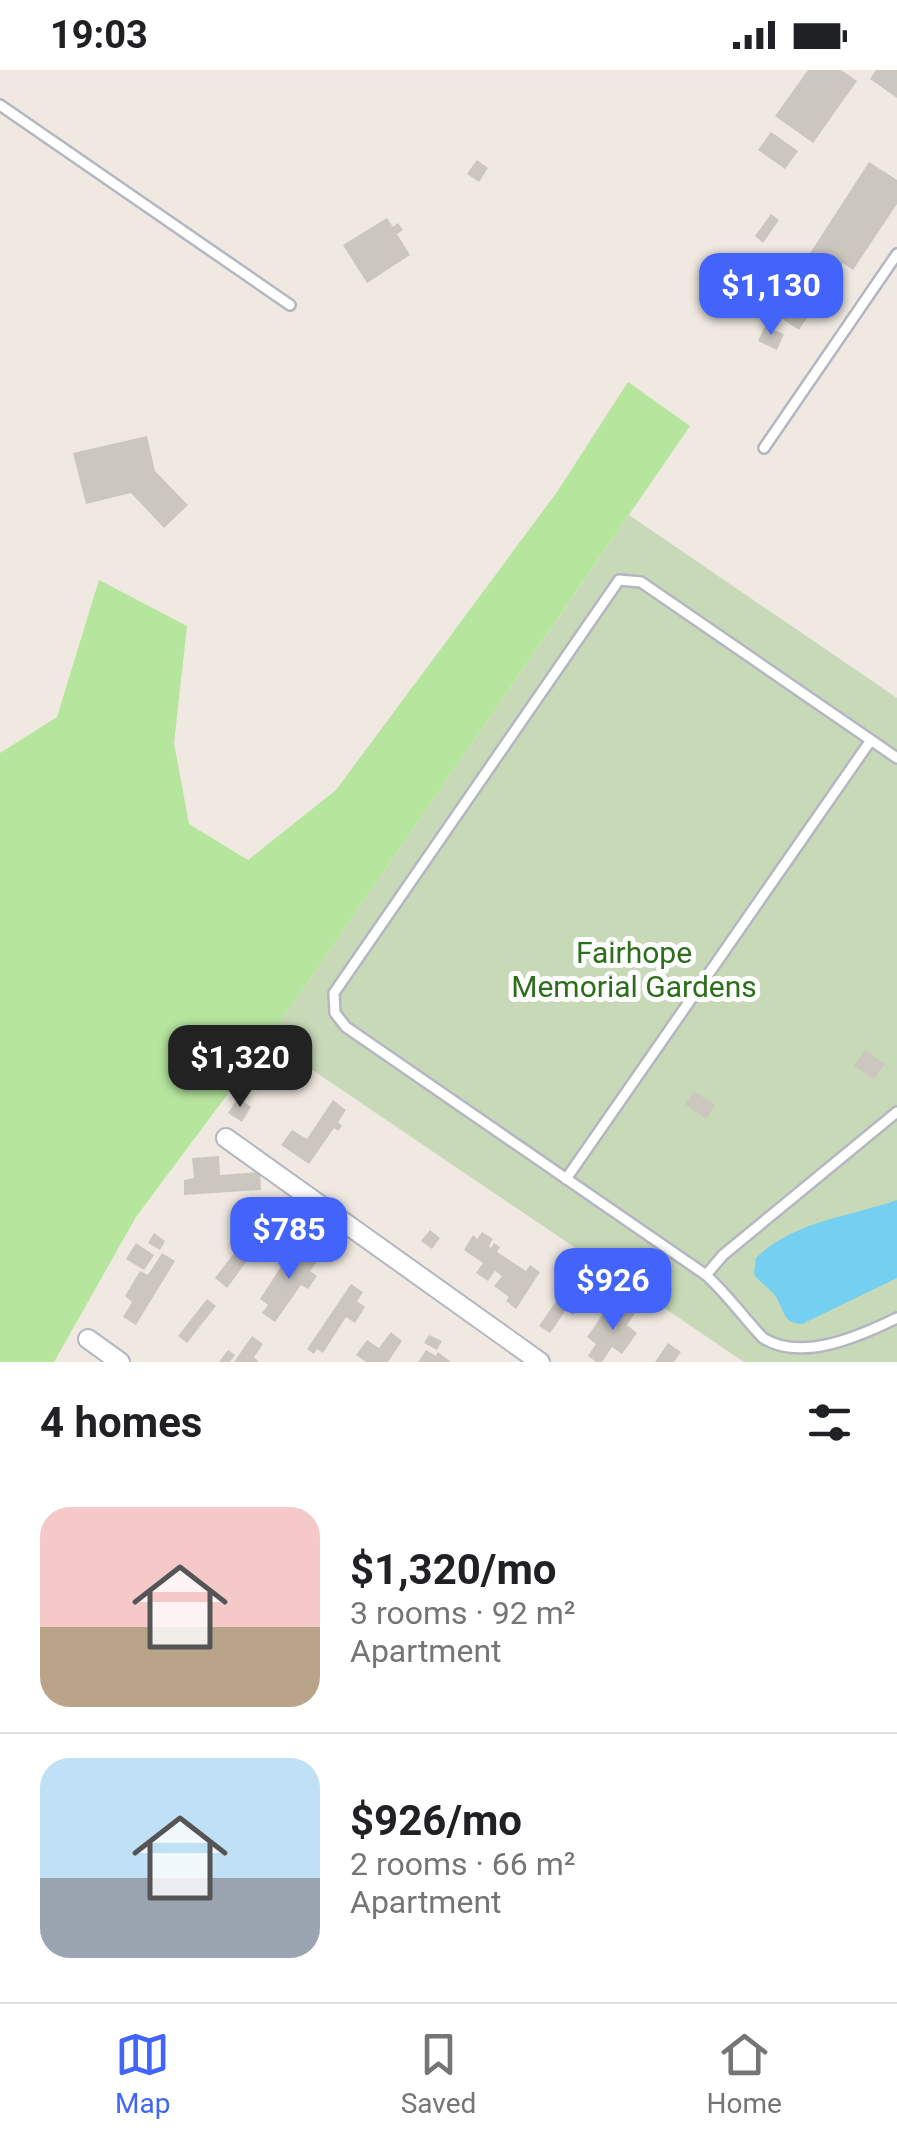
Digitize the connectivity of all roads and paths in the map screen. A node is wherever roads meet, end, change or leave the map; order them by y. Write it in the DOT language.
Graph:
graph roads {
  1 [pos="0,105"];
  2 [pos="897,254"];
  3 [pos="290,305"];
  4 [pos="764,448"];
  5 [pos="871,740"];
  6 [pos="897,758"];
  7 [pos="897,1112"];
  8 [pos="226,1138"];
  9 [pos="566,1179"];
  10 [pos="706,1275"];
  11 [pos="897,1318"];
  12 [pos="88,1340"];
  13 [pos="120,1362"];
  14 [pos="540,1362"];
  1 -- 3 [label="lane"];
  2 -- 4 [label="lane"];
  5 -- 6 [label="lane"];
  5 -- 9 [label="lane"];
  5 -- 9 [label="lane"];
  7 -- 10 [label="lane"];
  8 -- 14 [label="street"];
  9 -- 10 [label="lane"];
  10 -- 11 [label="lane"];
  12 -- 13 [label="street"];
}
